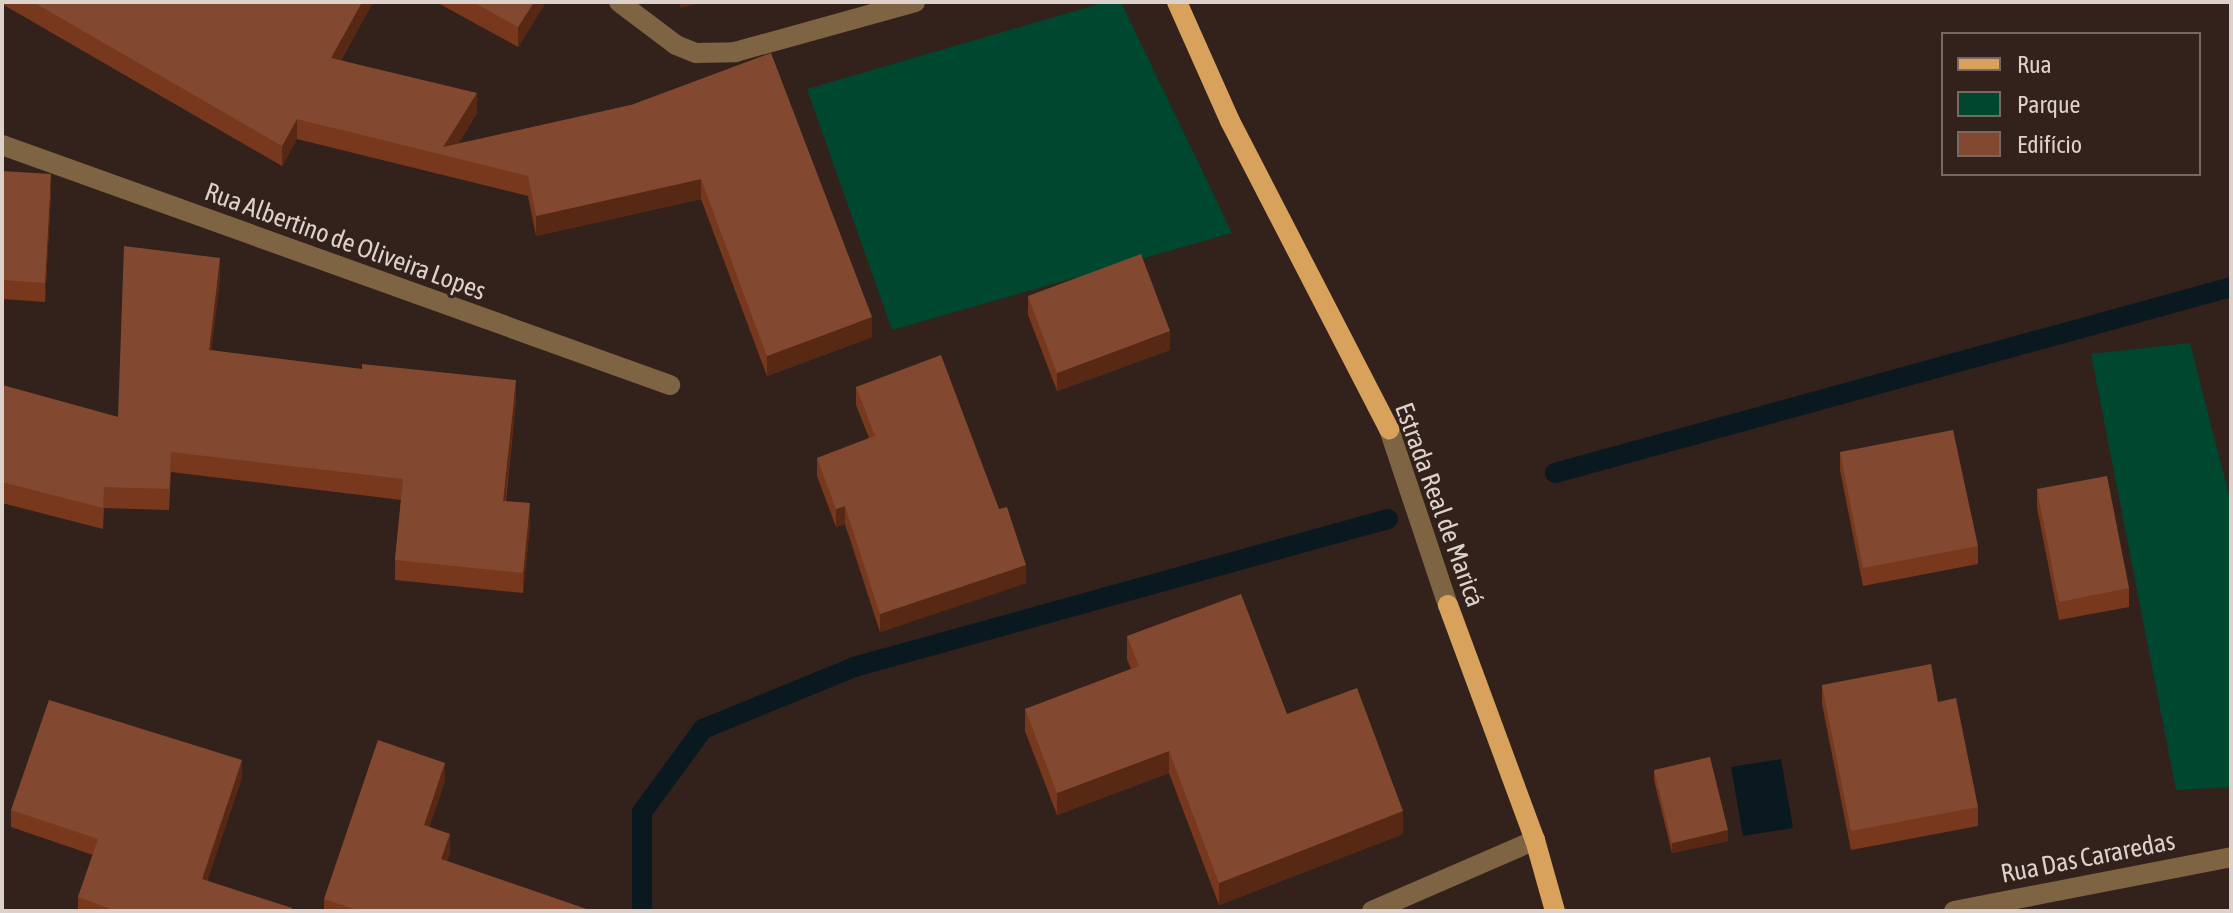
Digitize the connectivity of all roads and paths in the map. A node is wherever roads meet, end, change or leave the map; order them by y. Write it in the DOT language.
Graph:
graph roads {
  1 [pos="619,2"];
  2 [pos="915,2"];
  3 [pos="1177,2"];
  4 [pos="2,145"];
  5 [pos="670,385"];
  6 [pos="1389,429"];
  7 [pos="1448,605"];
  8 [pos="1535,840"];
  9 [pos="2231,857"];
  10 [pos="1372,911"];
  11 [pos="1555,911"];
  12 [pos="1954,911"];
  1 -- 2 [label="street"];
  3 -- 6 [label="main road, Estrada Real de Maricá"];
  4 -- 5 [label="street, Rua Albertino de Oliveira Lopes"];
  6 -- 7 [label="street, Estrada Real de Maricá"];
  7 -- 8 [label="main road, Estrada Real de Maricá"];
  8 -- 10 [label="street"];
  8 -- 11 [label="main road, Estrada Real de Maricá"];
  9 -- 12 [label="street, Rua Das Cararedas"];
}
